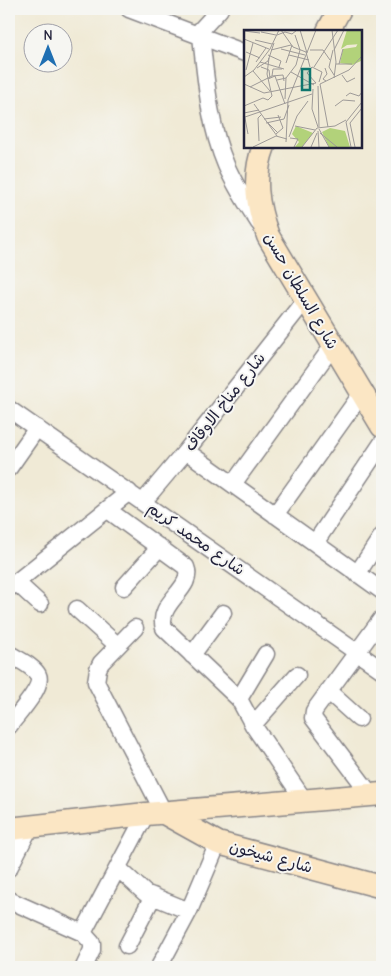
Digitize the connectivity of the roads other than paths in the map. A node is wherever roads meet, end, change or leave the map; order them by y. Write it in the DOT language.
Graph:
graph roads {
  1 [pos="129,9"];
  2 [pos="220,9"];
  3 [pos="340,9"];
  4 [pos="329,30"];
  5 [pos="199,35"];
  6 [pos="244,53"];
  7 [pos="264,148"];
  8 [pos="268,236"];
  9 [pos="306,300"];
  10 [pos="332,347"];
  11 [pos="362,393"];
  12 [pos="9,409"];
  13 [pos="382,426"];
  14 [pos="37,428"];
  15 [pos="382,443"];
  16 [pos="186,451"];
  17 [pos="9,468"];
  18 [pos="233,484"];
  19 [pos="130,492"];
  20 [pos="143,502"];
  21 [pos="108,510"];
  22 [pos="275,514"];
  23 [pos="382,536"];
  24 [pos="315,543"];
  25 [pos="160,547"];
  26 [pos="357,574"];
  27 [pos="12,585"];
  28 [pos="124,587"];
  29 [pos="382,592"];
  30 [pos="40,604"];
  31 [pos="77,609"];
  32 [pos="223,613"];
  33 [pos="382,618"];
  34 [pos="135,628"];
  35 [pos="117,645"];
  36 [pos="356,652"];
  37 [pos="266,654"];
  38 [pos="192,655"];
  39 [pos="9,656"];
  40 [pos="382,670"];
  41 [pos="297,675"];
  42 [pos="328,691"];
  43 [pos="239,699"];
  44 [pos="359,719"];
  45 [pos="253,725"];
  46 [pos="9,726"];
  47 [pos="377,794"];
  48 [pos="304,800"];
  49 [pos="155,814"];
  50 [pos="20,828"];
  51 [pos="218,843"];
  52 [pos="9,868"];
  53 [pos="119,868"];
  54 [pos="382,888"];
  55 [pos="153,896"];
  56 [pos="9,900"];
  57 [pos="189,911"];
  58 [pos="83,933"];
  59 [pos="127,946"];
  60 [pos="84,967"];
  61 [pos="159,967"];
  1 -- 5 [label="street"];
  2 -- 5 [label="street"];
  3 -- 4 [label="main road"];
  5 -- 6 [label="street"];
  5 -- 8 [label="street"];
  7 -- 8 [label="main road, شارع السلطان حسن"];
  8 -- 9 [label="main road, شارع السلطان حسن"];
  9 -- 10 [label="main road, شارع السلطان حسن"];
  9 -- 16 [label="street, شارع مناخ الاوقاف"];
  10 -- 11 [label="main road, شارع السلطان حسن"];
  10 -- 18 [label="street"];
  11 -- 13 [label="main road, شارع السلطان حسن"];
  11 -- 22 [label="street"];
  12 -- 14 [label="street, شارع محمد كريم"];
  14 -- 17 [label="street"];
  14 -- 19 [label="street, شارع محمد كريم"];
  15 -- 24 [label="street"];
  16 -- 18 [label="street"];
  16 -- 20 [label="street, شارع مناخ الاوقاف"];
  18 -- 22 [label="street"];
  19 -- 20 [label="street, شارع محمد كريم"];
  19 -- 21 [label="street"];
  20 -- 36 [label="street, شارع محمد كريم"];
  21 -- 25 [label="street"];
  21 -- 27 [label="street"];
  22 -- 24 [label="street"];
  23 -- 26 [label="street"];
  24 -- 26 [label="street"];
  25 -- 28 [label="street"];
  25 -- 38 [label="street"];
  26 -- 29 [label="street"];
  27 -- 30 [label="street"];
  31 -- 35 [label="street"];
  32 -- 38 [label="street"];
  33 -- 36 [label="street"];
  34 -- 35 [label="street"];
  35 -- 49 [label="street"];
  36 -- 40 [label="street, شارع محمد كريم"];
  36 -- 42 [label="street"];
  37 -- 43 [label="street"];
  38 -- 43 [label="street"];
  39 -- 46 [label="street"];
  41 -- 45 [label="street"];
  42 -- 44 [label="street"];
  42 -- 47 [label="street"];
  43 -- 45 [label="street"];
  45 -- 48 [label="street"];
  47 -- 48 [label="main road"];
  48 -- 49 [label="main road"];
  49 -- 50 [label="main road"];
  49 -- 51 [label="main road, شارع شيخون"];
  49 -- 53 [label="street"];
  50 -- 52 [label="street"];
  51 -- 54 [label="main road, شارع شيخون"];
  51 -- 57 [label="street"];
  53 -- 55 [label="street"];
  53 -- 58 [label="street"];
  55 -- 57 [label="street"];
  55 -- 59 [label="street"];
  56 -- 58 [label="street"];
  57 -- 61 [label="street"];
  58 -- 60 [label="street"];
}
